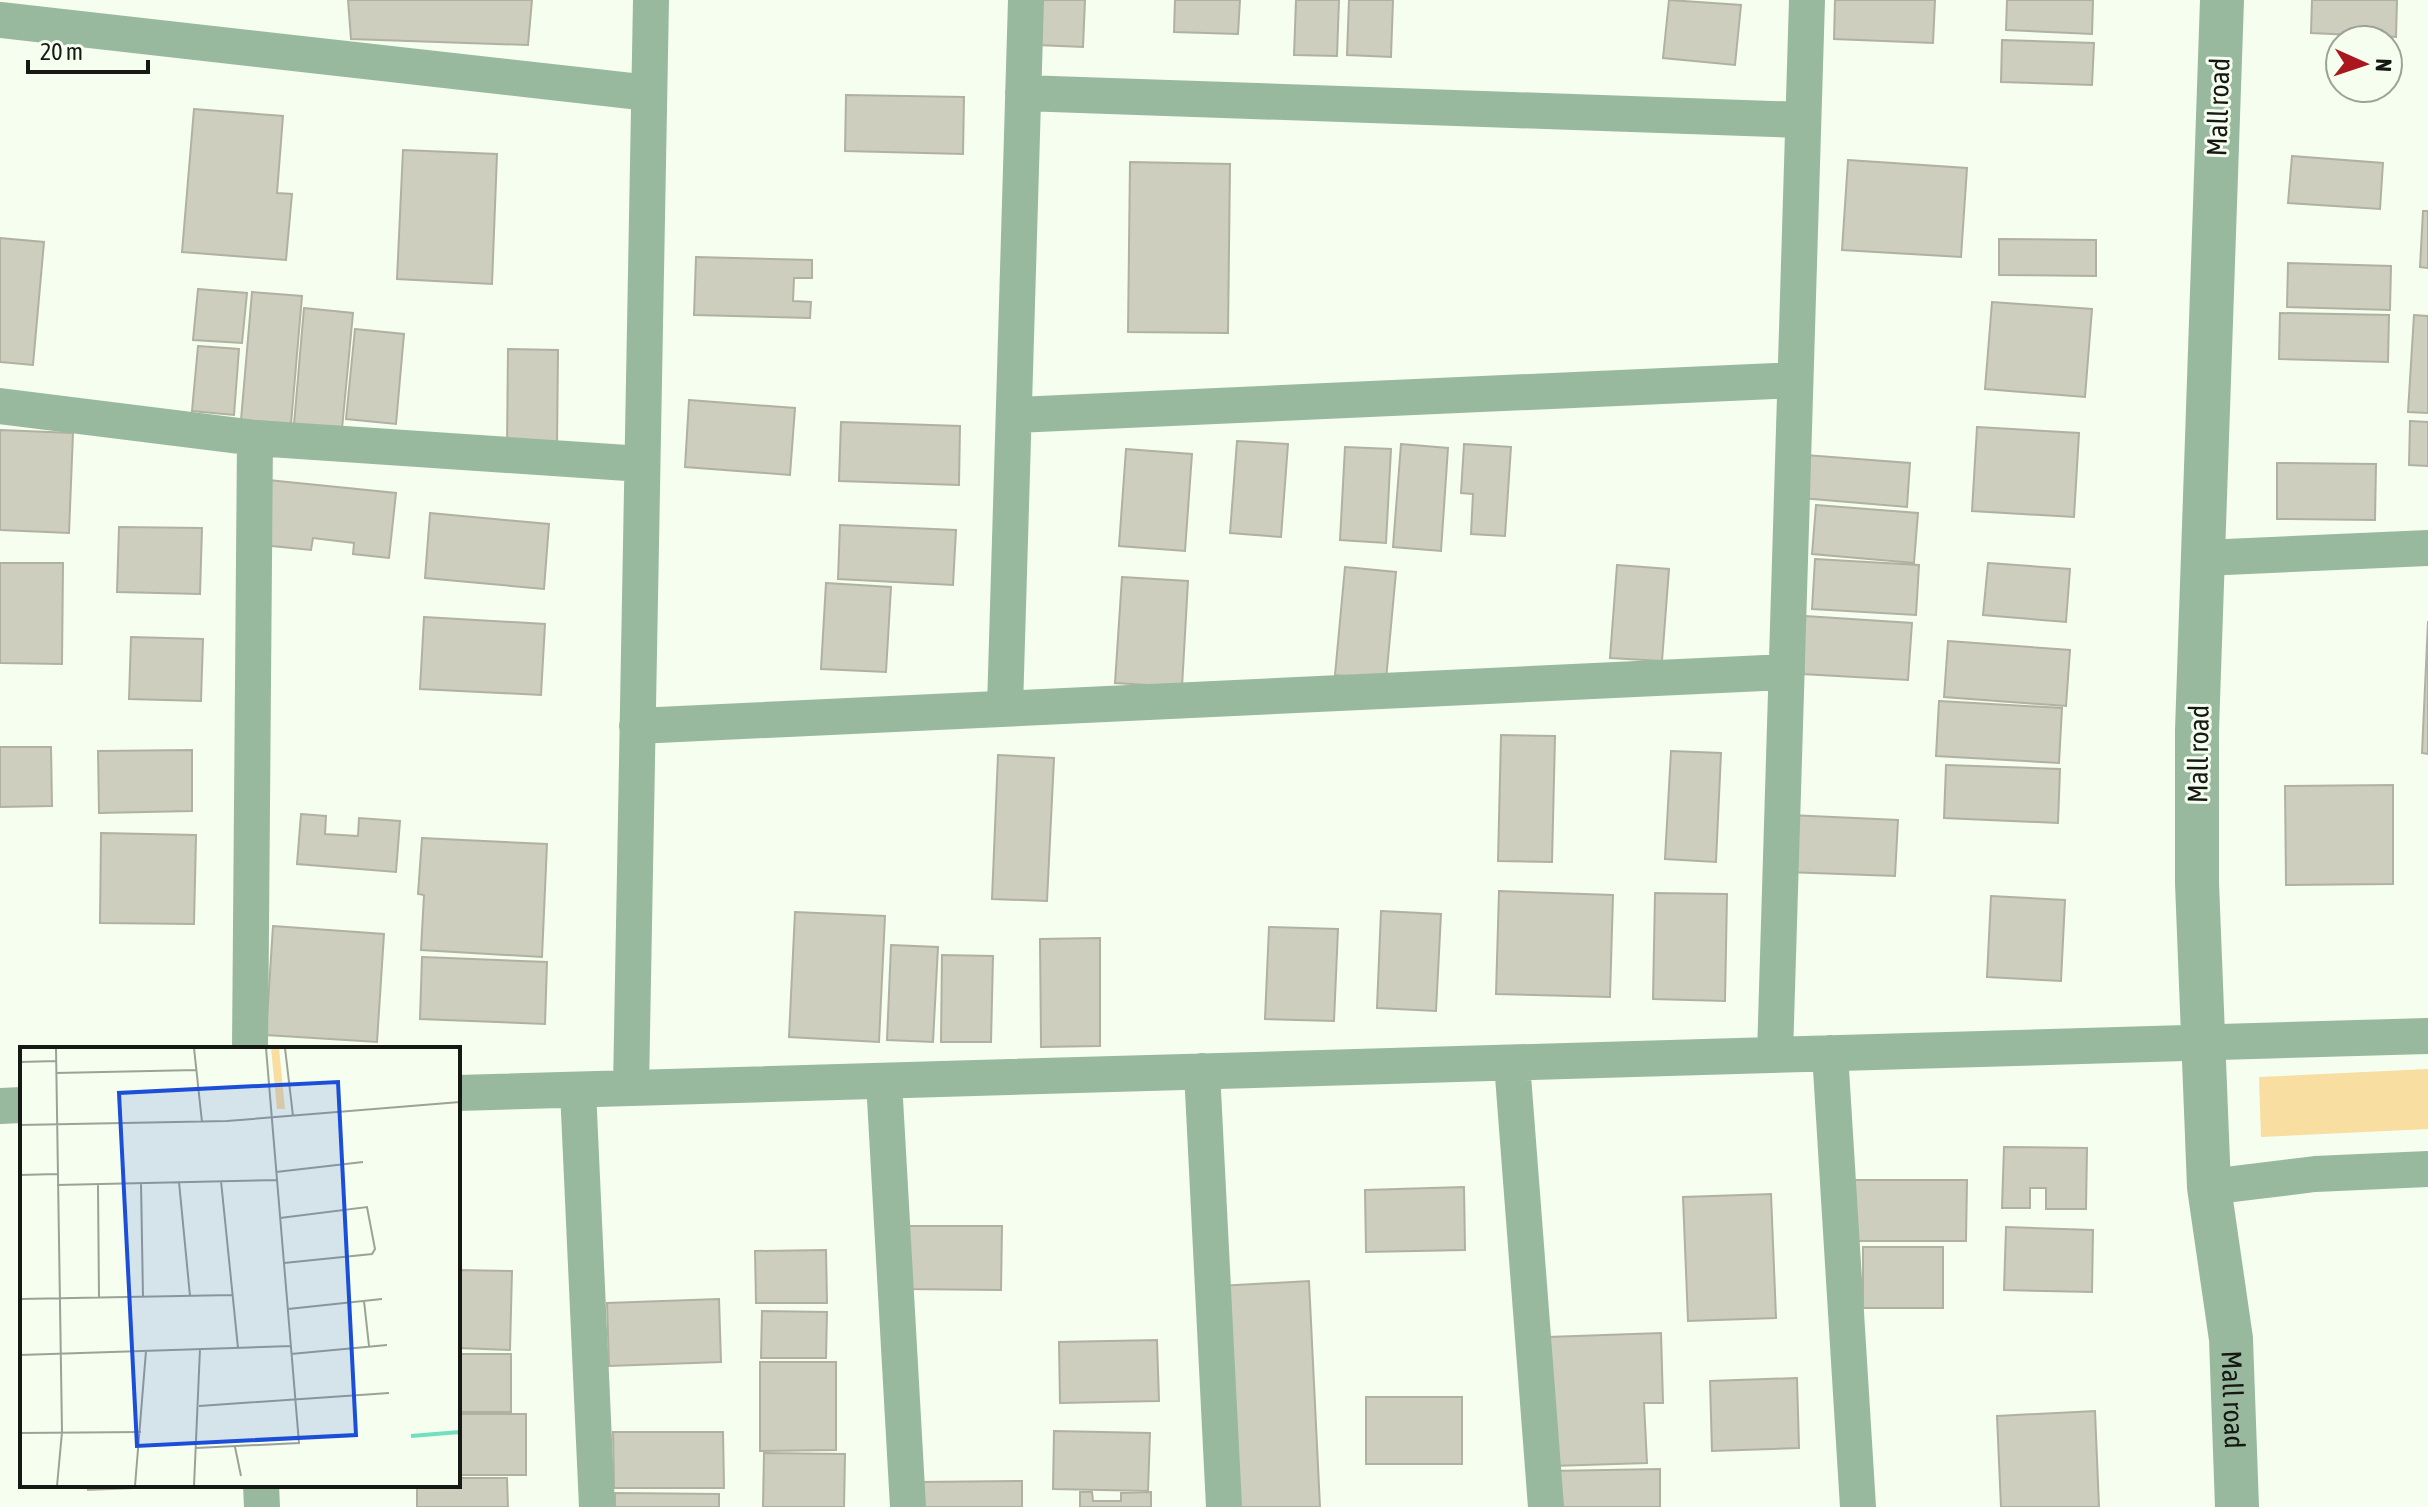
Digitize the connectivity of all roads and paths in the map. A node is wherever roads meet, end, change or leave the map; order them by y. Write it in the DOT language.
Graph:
graph roads {
  1 [pos="651,0"];
  2 [pos="1026,0"];
  3 [pos="1807,0"];
  4 [pos="2222,0"];
  5 [pos="95,15"];
  6 [pos="0,20"];
  7 [pos="649,93"];
  8 [pos="1023,93"];
  9 [pos="1803,120"];
  10 [pos="1795,380"];
  11 [pos="0,406"];
  12 [pos="1014,415"];
  13 [pos="255,438"];
  14 [pos="642,464"];
  15 [pos="2428,548"];
  16 [pos="2203,558"];
  17 [pos="1787,672"];
  18 [pos="1005,708"];
  19 [pos="637,726"];
  20 [pos="2428,1036"];
  21 [pos="2202,1042"];
  22 [pos="250,1047"];
  23 [pos="1830,1053"];
  24 [pos="1775,1055"];
  25 [pos="1512,1063"];
  26 [pos="1202,1071"];
  27 [pos="884,1081"];
  28 [pos="631,1088"];
  29 [pos="578,1090"];
  30 [pos="460,1093"];
  31 [pos="20,1105"];
  32 [pos="0,1106"];
  33 [pos="2428,1169"];
  34 [pos="2209,1187"];
  35 [pos="261,1487"];
  36 [pos="262,1507"];
  37 [pos="597,1507"];
  38 [pos="908,1507"];
  39 [pos="1224,1507"];
  40 [pos="1546,1507"];
  41 [pos="1858,1507"];
  42 [pos="2237,1507"];
  1 -- 7 [label="street"];
  2 -- 8 [label="street"];
  3 -- 9 [label="street"];
  4 -- 16 [label="street, Mall road"];
  5 -- 6 [label="street"];
  5 -- 7 [label="street"];
  7 -- 14 [label="street"];
  8 -- 9 [label="street"];
  8 -- 12 [label="street"];
  9 -- 10 [label="street"];
  10 -- 12 [label="street"];
  10 -- 17 [label="street"];
  11 -- 13 [label="street"];
  12 -- 18 [label="street"];
  13 -- 14 [label="street"];
  13 -- 22 [label="street"];
  14 -- 19 [label="street"];
  15 -- 16 [label="street"];
  16 -- 21 [label="street, Mall road"];
  17 -- 18 [label="street"];
  17 -- 24 [label="street"];
  18 -- 19 [label="street"];
  19 -- 28 [label="street"];
  20 -- 21 [label="street"];
  21 -- 23 [label="street"];
  21 -- 34 [label="street, Mall road"];
  23 -- 24 [label="street"];
  23 -- 41 [label="street"];
  24 -- 25 [label="street"];
  25 -- 26 [label="street"];
  25 -- 40 [label="street"];
  26 -- 27 [label="street"];
  26 -- 39 [label="street"];
  27 -- 28 [label="street"];
  27 -- 38 [label="street"];
  28 -- 29 [label="street"];
  29 -- 30 [label="street"];
  29 -- 37 [label="street"];
  31 -- 32 [label="street"];
  33 -- 34 [label="street"];
  34 -- 42 [label="street, Mall road"];
  35 -- 36 [label="street"];
}
